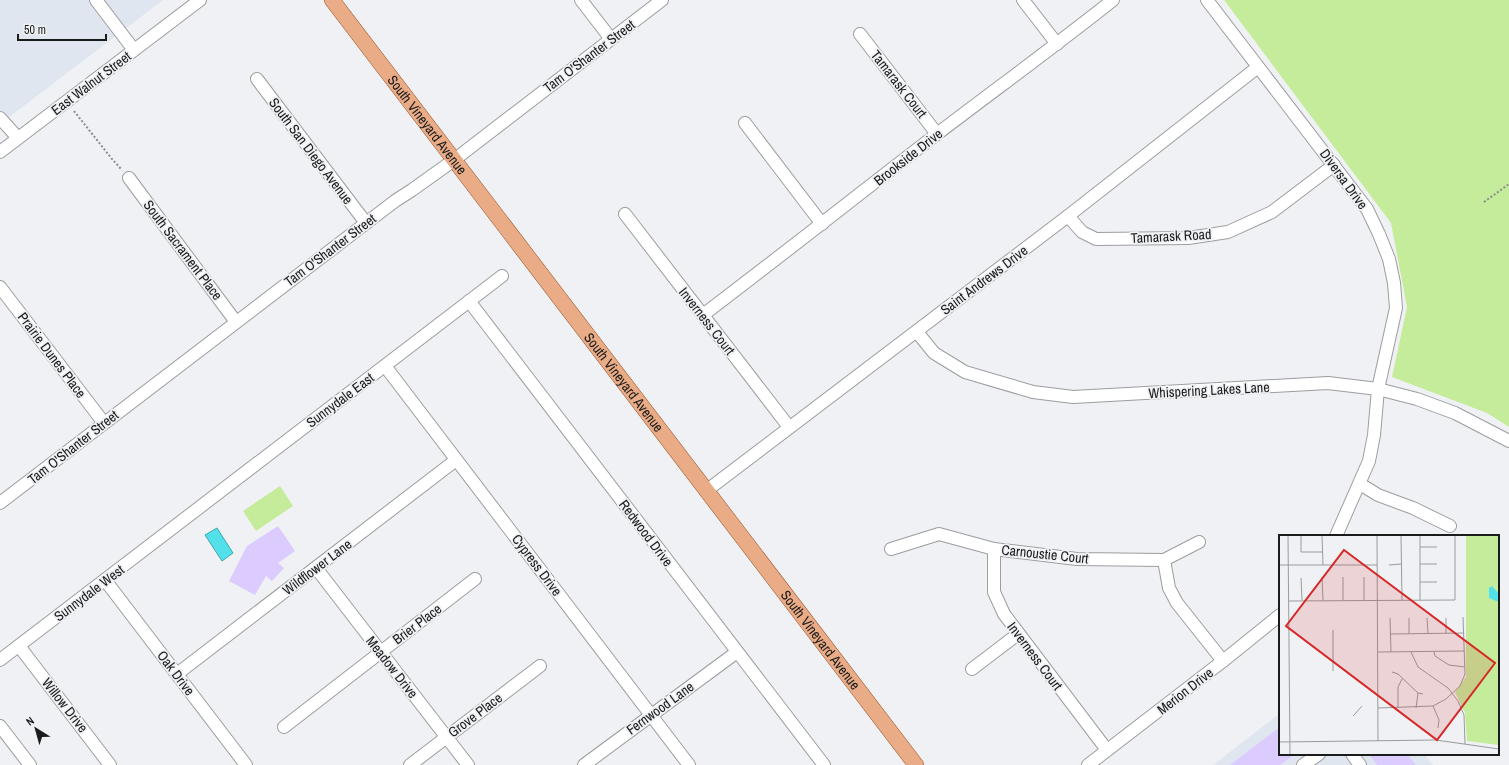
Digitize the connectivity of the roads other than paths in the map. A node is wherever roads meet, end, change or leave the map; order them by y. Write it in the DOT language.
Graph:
graph roads {
  1 [pos="96,0"];
  2 [pos="200,0"];
  3 [pos="332,0"];
  4 [pos="581,0"];
  5 [pos="662,0"];
  6 [pos="1022,0"];
  7 [pos="1113,0"];
  8 [pos="1207,0"];
  9 [pos="860,34"];
  10 [pos="611,39"];
  11 [pos="1057,44"];
  12 [pos="134,50"];
  13 [pos="1258,66"];
  14 [pos="257,79"];
  15 [pos="0,118"];
  16 [pos="745,123"];
  17 [pos="937,134"];
  18 [pos="18,138"];
  19 [pos="0,152"];
  20 [pos="454,160"];
  21 [pos="1334,164"];
  22 [pos="129,178"];
  23 [pos="625,214"];
  24 [pos="1068,216"];
  25 [pos="366,223"];
  26 [pos="822,224"];
  27 [pos="502,276"];
  28 [pos="0,287"];
  29 [pos="469,301"];
  30 [pos="703,315"];
  31 [pos="236,322"];
  32 [pos="917,332"];
  33 [pos="385,366"];
  34 [pos="1378,389"];
  35 [pos="104,423"];
  36 [pos="789,427"];
  37 [pos="1509,441"];
  38 [pos="456,460"];
  39 [pos="1360,484"];
  40 [pos="706,491"];
  41 [pos="0,503"];
  42 [pos="177,524"];
  43 [pos="1450,526"];
  44 [pos="1336,535"];
  45 [pos="1199,542"];
  46 [pos="994,549"];
  47 [pos="891,550"];
  48 [pos="1164,560"];
  49 [pos="316,568"];
  50 [pos="475,579"];
  51 [pos="105,580"];
  52 [pos="1279,616"];
  53 [pos="1018,634"];
  54 [pos="19,646"];
  55 [pos="380,652"];
  56 [pos="737,652"];
  57 [pos="0,660"];
  58 [pos="1223,661"];
  59 [pos="540,666"];
  60 [pos="972,669"];
  61 [pos="177,674"];
  62 [pos="651,715"];
  63 [pos="0,726"];
  64 [pos="284,727"];
  65 [pos="446,737"];
  66 [pos="1107,750"];
  67 [pos="1318,755"];
  68 [pos="1353,755"];
  69 [pos="30,765"];
  70 [pos="110,765"];
  71 [pos="246,765"];
  72 [pos="410,765"];
  73 [pos="468,765"];
  74 [pos="584,765"];
  75 [pos="689,765"];
  76 [pos="824,765"];
  77 [pos="916,765"];
  78 [pos="1088,765"];
  79 [pos="1303,765"];
  80 [pos="1360,765"];
  1 -- 12 [label="street"];
  2 -- 12 [label="street, East Walnut Street"];
  3 -- 20 [label="main road, South Vineyard Avenue"];
  4 -- 10 [label="street"];
  5 -- 10 [label="street, Tam O'Shanter Street"];
  6 -- 11 [label="street"];
  7 -- 11 [label="street, Brookside Drive"];
  8 -- 13 [label="street, Diversa Drive"];
  9 -- 17 [label="street, Tamarask Court"];
  10 -- 20 [label="street, Tam O'Shanter Street"];
  11 -- 17 [label="street, Brookside Drive"];
  12 -- 18 [label="street, East Walnut Street"];
  13 -- 21 [label="street, Diversa Drive"];
  13 -- 24 [label="street, Saint Andrews Drive"];
  14 -- 25 [label="street, South San Diego Avenue"];
  15 -- 18 [label="street"];
  16 -- 26 [label="street"];
  17 -- 26 [label="street, Brookside Drive"];
  18 -- 19 [label="street, East Walnut Street"];
  20 -- 25 [label="street, Tam O'Shanter Street"];
  20 -- 40 [label="main road, South Vineyard Avenue"];
  21 -- 24 [label="street, Tamarask Road"];
  21 -- 34 [label="street, Diversa Drive"];
  22 -- 31 [label="street, South Sacrament Place"];
  23 -- 30 [label="street, Inverness Court"];
  24 -- 32 [label="street, Saint Andrews Drive"];
  25 -- 31 [label="street, Tam O'Shanter Street"];
  26 -- 30 [label="street, Brookside Drive"];
  27 -- 29 [label="street, Sunnydale East"];
  28 -- 35 [label="street, Prairie Dunes Place"];
  29 -- 33 [label="street, Sunnydale East"];
  29 -- 56 [label="street, Redwood Drive"];
  30 -- 36 [label="street, Inverness Court"];
  31 -- 35 [label="street, Tam O'Shanter Street"];
  32 -- 34 [label="street, Whispering Lakes Lane"];
  32 -- 36 [label="street, Saint Andrews Drive"];
  33 -- 38 [label="street, Cypress Drive"];
  33 -- 42 [label="street, Sunnydale East"];
  34 -- 37 [label="street, Whispering Lakes Lane"];
  34 -- 39 [label="street"];
  35 -- 41 [label="street, Tam O'Shanter Street"];
  36 -- 40 [label="street, Saint Andrews Drive"];
  38 -- 49 [label="street, Wildflower Lane"];
  38 -- 62 [label="street, Cypress Drive"];
  39 -- 43 [label="street"];
  39 -- 44 [label="street"];
  40 -- 77 [label="main road, South Vineyard Avenue"];
  42 -- 51 [label="street, Sunnydale West"];
  45 -- 48 [label="street, Carnoustie Court"];
  46 -- 47 [label="street, Carnoustie Court"];
  46 -- 48 [label="street, Carnoustie Court"];
  46 -- 53 [label="street, Inverness Court"];
  48 -- 58 [label="street"];
  49 -- 55 [label="street, Meadow Drive"];
  49 -- 61 [label="street, Wildflower Lane"];
  50 -- 55 [label="street, Brier Place"];
  51 -- 54 [label="street, Sunnydale West"];
  51 -- 61 [label="street, Oak Drive"];
  52 -- 58 [label="street, Merion Drive"];
  53 -- 60 [label="street"];
  53 -- 66 [label="street, Inverness Court"];
  54 -- 57 [label="street, Sunnydale West"];
  54 -- 70 [label="street, Willow Drive"];
  55 -- 64 [label="street, Brier Place"];
  55 -- 65 [label="street, Meadow Drive"];
  56 -- 62 [label="street, Fernwood Lane"];
  56 -- 76 [label="street, Redwood Drive"];
  58 -- 66 [label="street, Merion Drive"];
  59 -- 65 [label="street, Grove Place"];
  61 -- 71 [label="street, Oak Drive"];
  62 -- 74 [label="street, Fernwood Lane"];
  62 -- 75 [label="street, Cypress Drive"];
  63 -- 69 [label="street"];
  65 -- 72 [label="street, Grove Place"];
  65 -- 73 [label="street, Meadow Drive"];
  66 -- 78 [label="street, Merion Drive"];
  67 -- 79 [label="street"];
  68 -- 80 [label="street"];
}
